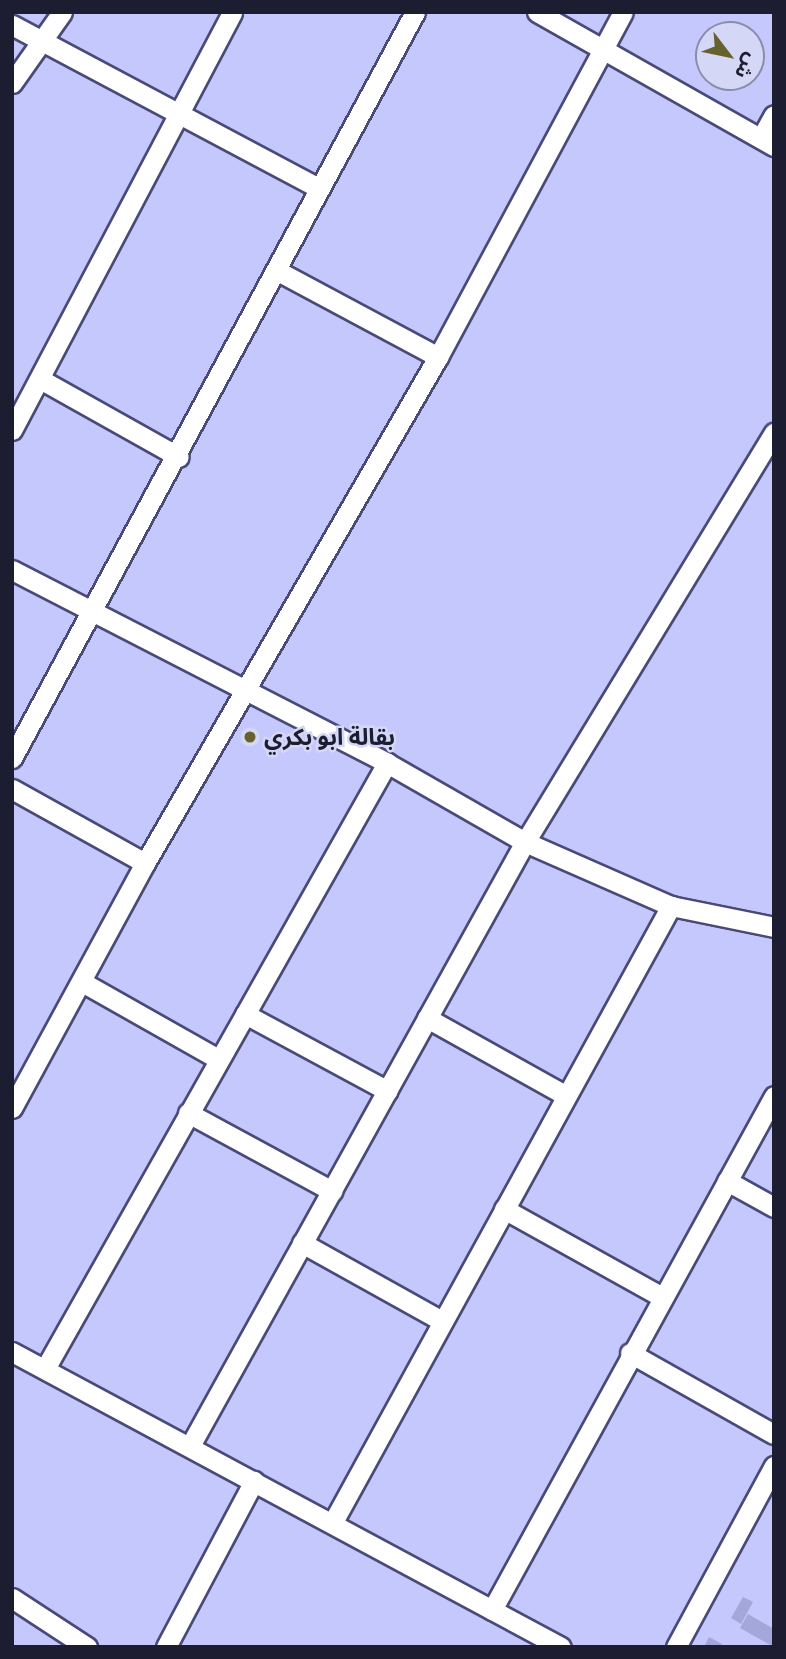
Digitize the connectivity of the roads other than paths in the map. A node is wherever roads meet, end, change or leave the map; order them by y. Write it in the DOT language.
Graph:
graph roads {
  1 [pos="62,12"];
  2 [pos="233,12"];
  3 [pos="415,12"];
  4 [pos="537,12"];
  5 [pos="623,12"];
  6 [pos="12,25"];
  7 [pos="45,43"];
  8 [pos="606,49"];
  9 [pos="12,83"];
  10 [pos="183,112"];
  11 [pos="774,115"];
  12 [pos="767,142"];
  13 [pos="319,188"];
  14 [pos="276,270"];
  15 [pos="438,357"];
  16 [pos="40,379"];
  17 [pos="12,430"];
  18 [pos="774,433"];
  19 [pos="179,457"];
  20 [pos="12,570"];
  21 [pos="93,613"];
  22 [pos="244,689"];
  23 [pos="12,758"];
  24 [pos="387,763"];
  25 [pos="12,789"];
  26 [pos="526,842"];
  27 [pos="145,863"];
  28 [pos="671,906"];
  29 [pos="774,928"];
  30 [pos="82,982"];
  31 [pos="245,1014"];
  32 [pos="427,1018"];
  33 [pos="218,1059"];
  34 [pos="388,1091"];
  35 [pos="565,1095"];
  36 [pos="774,1096"];
  37 [pos="15,1098"];
  38 [pos="188,1113"];
  39 [pos="727,1181"];
  40 [pos="332,1191"];
  41 [pos="774,1207"];
  42 [pos="504,1209"];
  43 [pos="302,1243"];
  44 [pos="662,1297"];
  45 [pos="442,1321"];
  46 [pos="12,1352"];
  47 [pos="630,1353"];
  48 [pos="46,1367"];
  49 [pos="774,1434"];
  50 [pos="190,1446"];
  51 [pos="774,1466"];
  52 [pos="254,1481"];
  53 [pos="332,1522"];
  54 [pos="12,1598"];
  55 [pos="492,1610"];
  56 [pos="87,1647"];
  57 [pos="166,1647"];
  58 [pos="561,1647"];
  59 [pos="676,1647"];
  1 -- 7 [label="street"];
  2 -- 10 [label="street"];
  3 -- 13 [label="street"];
  4 -- 8 [label="street"];
  5 -- 8 [label="street"];
  6 -- 7 [label="street"];
  7 -- 9 [label="street"];
  7 -- 10 [label="street"];
  8 -- 12 [label="street"];
  8 -- 15 [label="street"];
  10 -- 13 [label="street"];
  10 -- 16 [label="street"];
  11 -- 12 [label="street"];
  13 -- 14 [label="street"];
  14 -- 15 [label="street"];
  14 -- 19 [label="street"];
  15 -- 22 [label="street"];
  16 -- 17 [label="street"];
  16 -- 19 [label="street"];
  18 -- 26 [label="street"];
  19 -- 21 [label="street"];
  20 -- 21 [label="street"];
  21 -- 22 [label="street"];
  21 -- 23 [label="street"];
  22 -- 24 [label="street"];
  22 -- 27 [label="street"];
  24 -- 26 [label="street"];
  24 -- 31 [label="street"];
  25 -- 27 [label="street"];
  26 -- 28 [label="street"];
  26 -- 32 [label="street"];
  27 -- 30 [label="street"];
  28 -- 29 [label="street"];
  28 -- 35 [label="street"];
  30 -- 33 [label="street"];
  30 -- 37 [label="street"];
  31 -- 33 [label="street"];
  31 -- 34 [label="street"];
  32 -- 34 [label="street"];
  32 -- 35 [label="street"];
  33 -- 38 [label="street"];
  34 -- 40 [label="street"];
  35 -- 42 [label="street"];
  36 -- 39 [label="street"];
  38 -- 40 [label="street"];
  38 -- 48 [label="street"];
  39 -- 41 [label="street"];
  39 -- 44 [label="street"];
  40 -- 43 [label="street"];
  42 -- 44 [label="street"];
  42 -- 45 [label="street"];
  43 -- 45 [label="street"];
  43 -- 50 [label="street"];
  44 -- 47 [label="street"];
  45 -- 53 [label="street"];
  46 -- 48 [label="street"];
  47 -- 49 [label="street"];
  47 -- 55 [label="street"];
  48 -- 50 [label="street"];
  50 -- 52 [label="street"];
  51 -- 59 [label="street"];
  52 -- 53 [label="street"];
  52 -- 57 [label="street"];
  53 -- 55 [label="street"];
  54 -- 56 [label="street"];
  55 -- 58 [label="street"];
}
